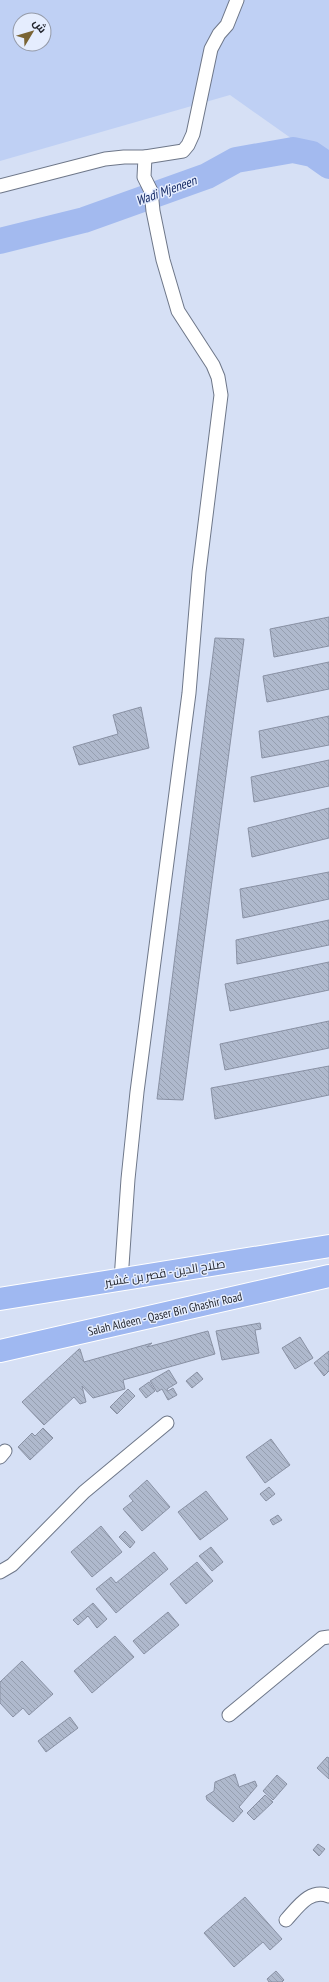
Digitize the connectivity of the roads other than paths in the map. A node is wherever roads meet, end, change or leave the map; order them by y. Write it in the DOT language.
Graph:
graph roads {
  1 [pos="237,0"];
  2 [pos="145,157"];
  3 [pos="0,186"];
  4 [pos="329,1246"];
  5 [pos="329,1276"];
  6 [pos="122,1280"];
  7 [pos="0,1299"];
  8 [pos="1,1350"];
  9 [pos="168,1423"];
  10 [pos="0,1572"];
  11 [pos="329,1637"];
  12 [pos="229,1715"];
  13 [pos="329,1896"];
  14 [pos="286,1920"];
  1 -- 2 [label="street"];
  2 -- 3 [label="street"];
  2 -- 6 [label="street"];
  4 -- 6 [label="highway, صلاح الدين - قصر بن غشير"];
  5 -- 8 [label="highway, Salah Aldeen - Qaser Bin Ghashir Road"];
  6 -- 7 [label="highway, صلاح الدين - قصر بن غشير"];
  9 -- 10 [label="street"];
  11 -- 12 [label="street"];
  13 -- 14 [label="street"];
}
